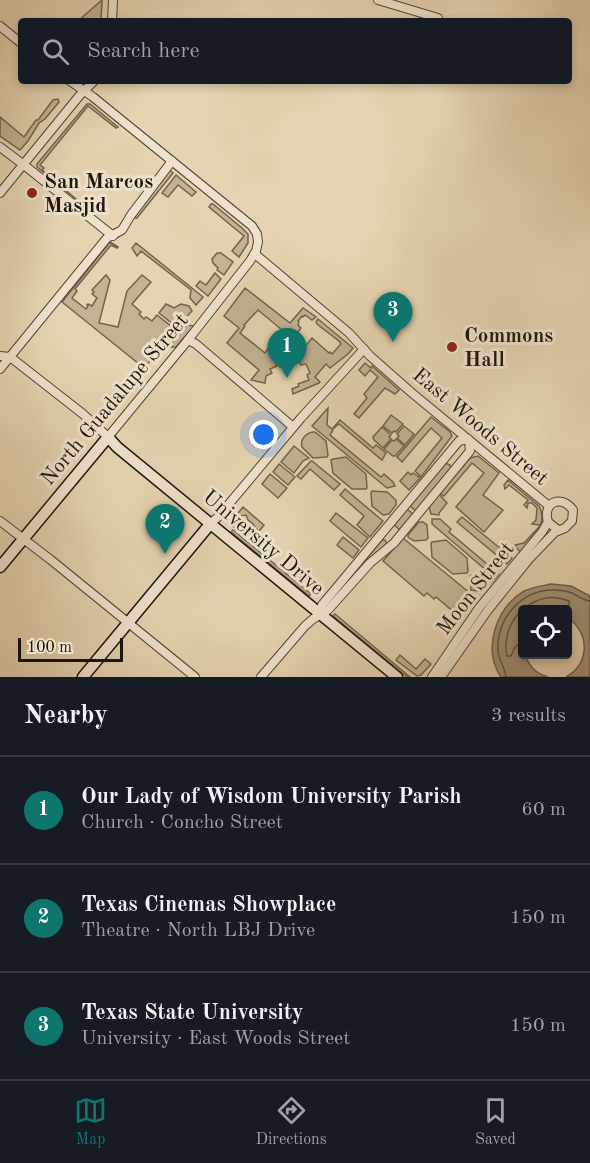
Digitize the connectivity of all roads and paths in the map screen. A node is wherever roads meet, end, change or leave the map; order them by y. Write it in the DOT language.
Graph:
graph roads {
  1 [pos="113,0"];
  2 [pos="378,0"];
  3 [pos="112,18"];
  4 [pos="438,18"];
  5 [pos="0,26"];
  6 [pos="18,41"];
  7 [pos="74,84"];
  8 [pos="91,84"];
  9 [pos="84,91"];
  10 [pos="0,147"];
  11 [pos="172,161"];
  12 [pos="24,165"];
  13 [pos="0,193"];
  14 [pos="113,236"];
  15 [pos="255,254"];
  16 [pos="188,340"];
  17 [pos="364,349"];
  18 [pos="0,356"];
  19 [pos="10,357"];
  20 [pos="0,369"];
  21 [pos="293,427"];
  22 [pos="108,437"];
  23 [pos="468,439"];
  24 [pos="443,460"];
  25 [pos="455,470"];
  26 [pos="549,506"];
  27 [pos="0,521"];
  28 [pos="548,522"];
  29 [pos="211,524"];
  30 [pos="558,530"];
  31 [pos="381,534"];
  32 [pos="23,539"];
  33 [pos="394,543"];
  34 [pos="0,567"];
  35 [pos="320,614"];
  36 [pos="129,623"];
  37 [pos="83,677"];
  38 [pos="195,677"];
  39 [pos="261,677"];
  40 [pos="397,677"];
  41 [pos="432,677"];
  42 [pos="441,677"];
  1 -- 3 [label="street"];
  2 -- 4 [label="street"];
  5 -- 6 [label="street"];
  7 -- 9 [label="street"];
  8 -- 9 [label="street"];
  9 -- 11 [label="street"];
  9 -- 12 [label="street"];
  10 -- 12 [label="street"];
  11 -- 14 [label="street"];
  11 -- 15 [label="street"];
  12 -- 13 [label="street"];
  12 -- 14 [label="street"];
  14 -- 19 [label="street"];
  15 -- 16 [label="street, North Guadalupe Street"];
  15 -- 17 [label="street, East Woods Street"];
  16 -- 21 [label="street"];
  16 -- 22 [label="street, North Guadalupe Street"];
  17 -- 21 [label="street"];
  17 -- 23 [label="street, East Woods Street"];
  18 -- 19 [label="street"];
  19 -- 20 [label="street"];
  19 -- 22 [label="street"];
  21 -- 29 [label="street"];
  22 -- 29 [label="main road, University Drive"];
  22 -- 32 [label="main road, North Guadalupe Street"];
  23 -- 24 [label="street"];
  23 -- 25 [label="street"];
  23 -- 26 [label="street, East Woods Street"];
  24 -- 25 [label="street"];
  24 -- 31 [label="street"];
  25 -- 33 [label="street"];
  26 -- 28 [label="street"];
  26 -- 30 [label="street"];
  27 -- 32 [label="street"];
  28 -- 30 [label="street"];
  28 -- 41 [label="street, Moon Street"];
  29 -- 35 [label="main road, University Drive"];
  29 -- 36 [label="main road"];
  30 -- 42 [label="street, Moon Street"];
  31 -- 33 [label="street"];
  31 -- 35 [label="street"];
  32 -- 34 [label="main road, North Guadalupe Street"];
  32 -- 36 [label="street"];
  33 -- 35 [label="street"];
  35 -- 39 [label="street"];
  35 -- 40 [label="main road, University Drive"];
  36 -- 37 [label="main road"];
  36 -- 38 [label="street"];
}
